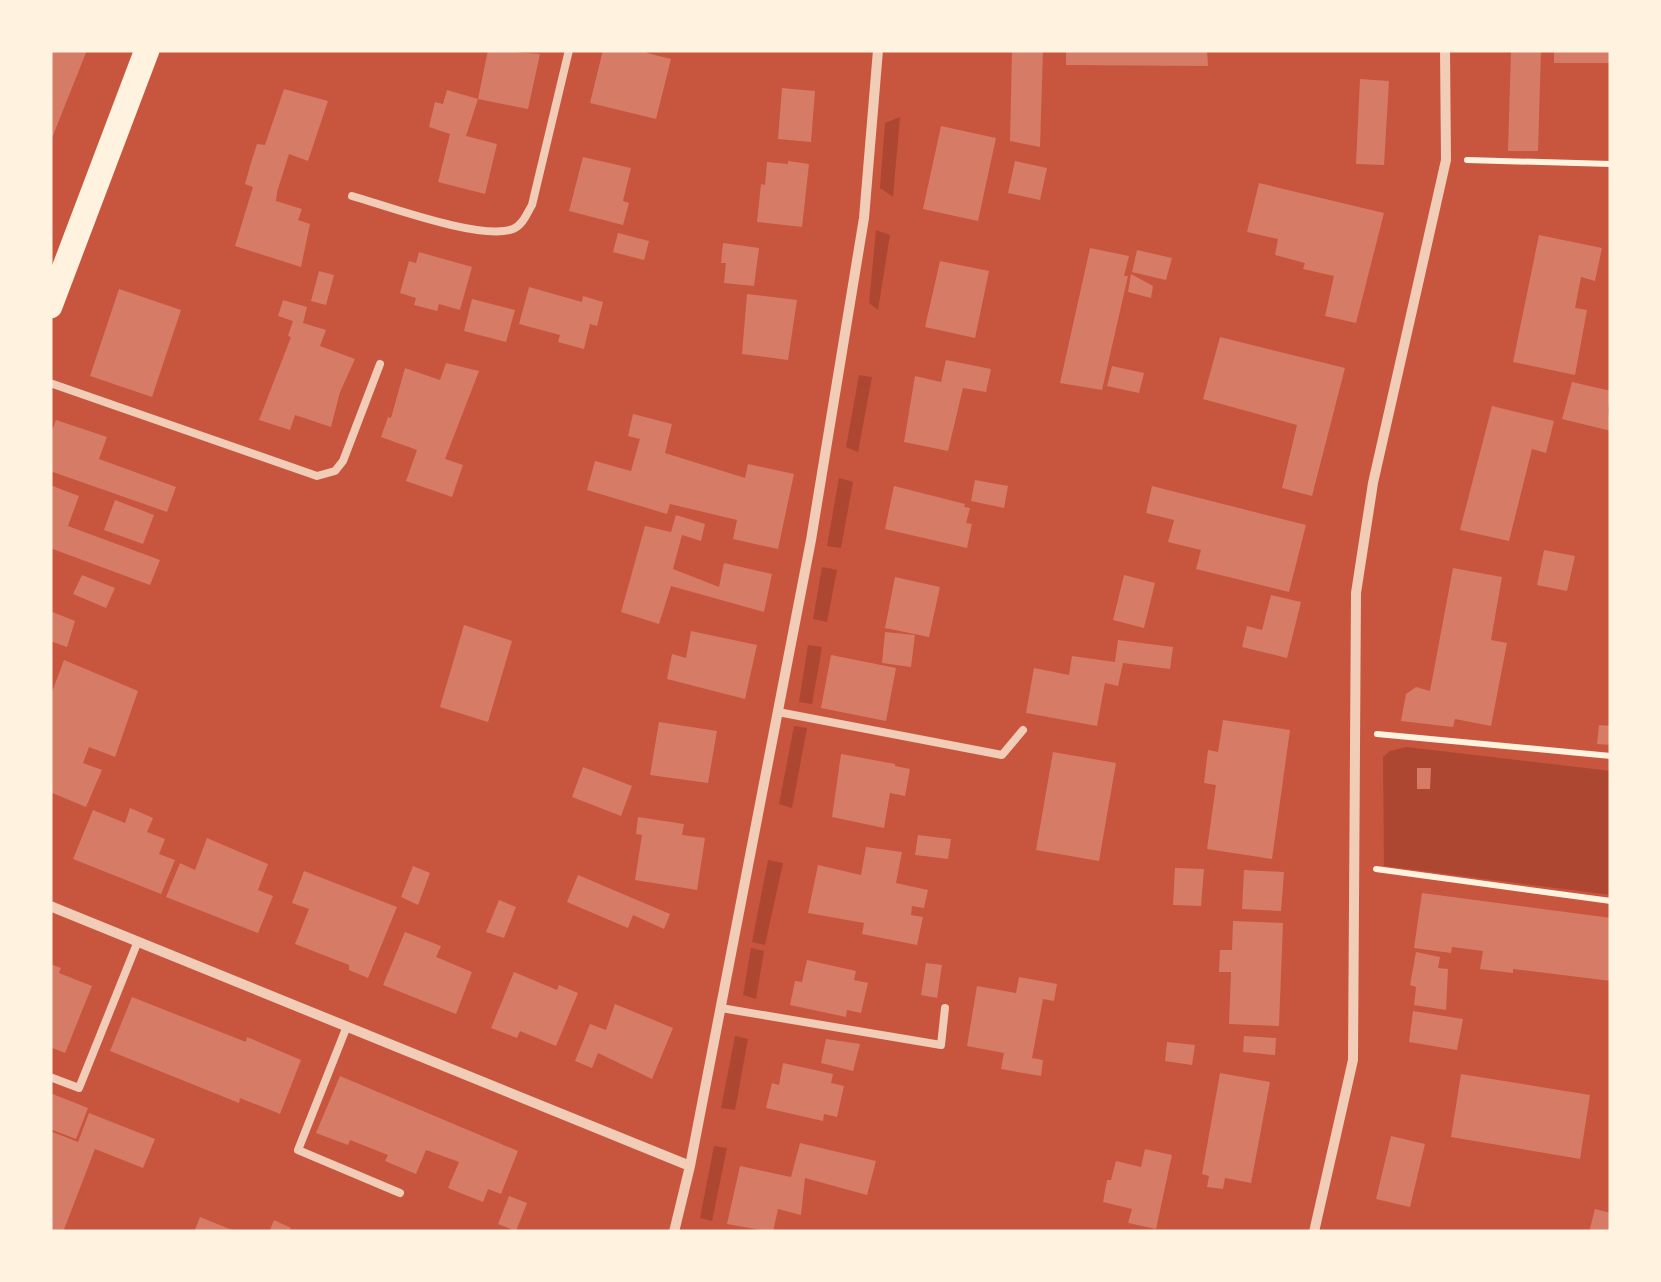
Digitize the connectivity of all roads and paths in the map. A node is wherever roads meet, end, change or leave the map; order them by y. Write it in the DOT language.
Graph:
graph roads {
  1 [pos="147,50"];
  2 [pos="570,50"];
  3 [pos="878,50"];
  4 [pos="1445,50"];
  5 [pos="1446,160"];
  6 [pos="1611,164"];
  7 [pos="352,196"];
  8 [pos="56,277"];
  9 [pos="50,306"];
  10 [pos="380,364"];
  11 [pos="50,383"];
  12 [pos="778,712"];
  13 [pos="1023,730"];
  14 [pos="1356,732"];
  15 [pos="1611,756"];
  16 [pos="1355,866"];
  17 [pos="1611,901"];
  18 [pos="50,906"];
  19 [pos="138,942"];
  20 [pos="721,1008"];
  21 [pos="946,1008"];
  22 [pos="347,1026"];
  23 [pos="50,1077"];
  24 [pos="690,1166"];
  25 [pos="400,1194"];
  26 [pos="674,1232"];
  27 [pos="1314,1232"];
  1 -- 8 [label="main road"];
  2 -- 7 [label="lane"];
  3 -- 12 [label="street"];
  4 -- 5 [label="street"];
  5 -- 6 [label="path"];
  5 -- 14 [label="street"];
  8 -- 9 [label="main road"];
  10 -- 11 [label="lane"];
  12 -- 13 [label="lane"];
  12 -- 20 [label="street"];
  14 -- 15 [label="path"];
  14 -- 16 [label="street"];
  16 -- 17 [label="path"];
  16 -- 27 [label="street"];
  18 -- 19 [label="street"];
  19 -- 22 [label="street"];
  19 -- 23 [label="lane"];
  20 -- 21 [label="lane"];
  20 -- 24 [label="street"];
  22 -- 24 [label="street"];
  22 -- 25 [label="lane"];
  24 -- 26 [label="street"];
}
